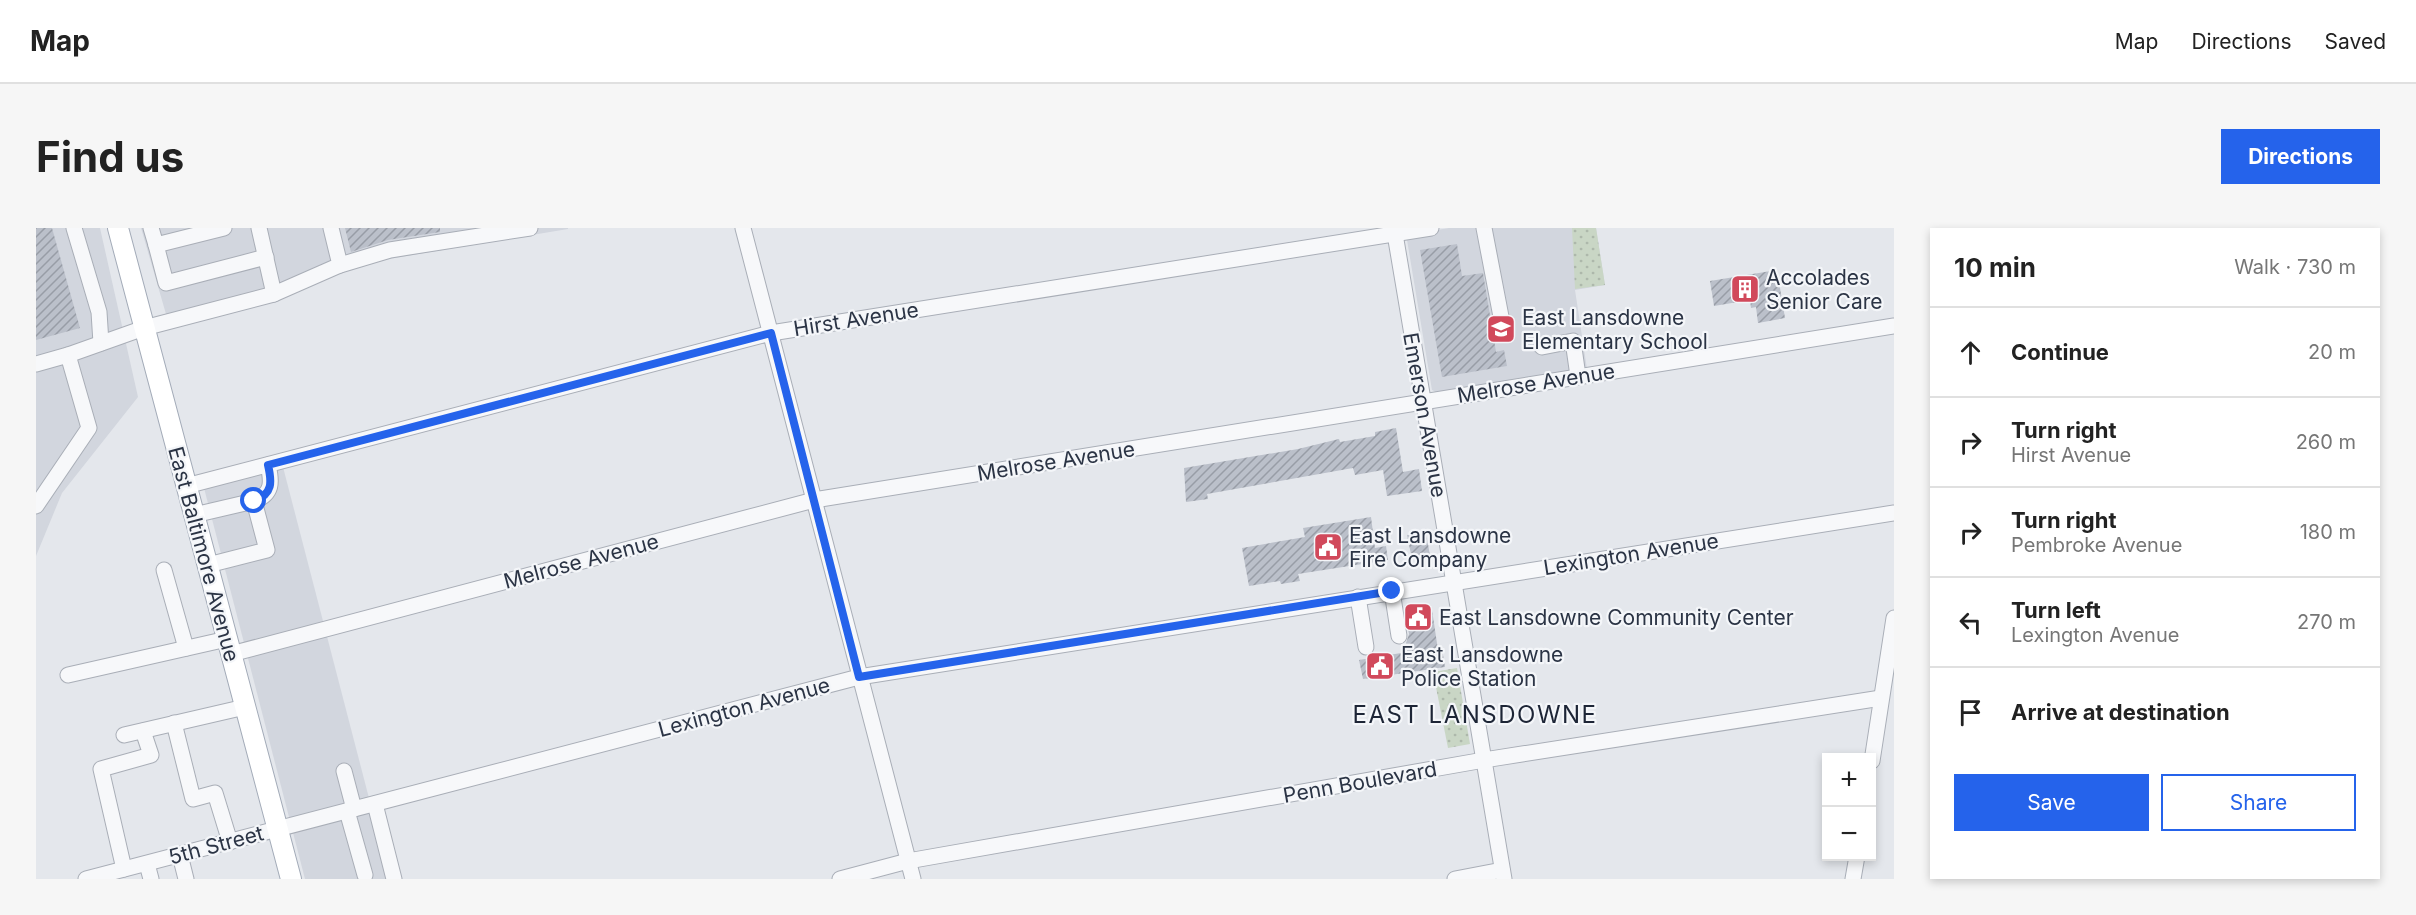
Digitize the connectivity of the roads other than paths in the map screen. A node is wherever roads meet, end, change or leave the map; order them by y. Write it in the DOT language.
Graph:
graph roads {
  1 [pos="74,228"];
  2 [pos="118,228"];
  3 [pos="186,228"];
  4 [pos="224,228"];
  5 [pos="259,228"];
  6 [pos="331,228"];
  7 [pos="530,228"];
  8 [pos="743,228"];
  9 [pos="1431,228"];
  10 [pos="1484,228"];
  11 [pos="476,232"];
  12 [pos="1395,234"];
  13 [pos="154,236"];
  14 [pos="266,257"];
  15 [pos="340,265"];
  16 [pos="274,294"];
  17 [pos="1894,326"];
  18 [pos="1503,327"];
  19 [pos="144,328"];
  20 [pos="771,333"];
  21 [pos="101,343"];
  22 [pos="1542,347"];
  23 [pos="68,355"];
  24 [pos="36,364"];
  25 [pos="1578,376"];
  26 [pos="1422,400"];
  27 [pos="268,465"];
  28 [pos="186,486"];
  29 [pos="813,500"];
  30 [pos="254,501"];
  31 [pos="36,506"];
  32 [pos="1894,513"];
  33 [pos="194,515"];
  34 [pos="208,566"];
  35 [pos="164,570"];
  36 [pos="1453,582"];
  37 [pos="1392,591"];
  38 [pos="1358,597"];
  39 [pos="1894,618"];
  40 [pos="1399,636"];
  41 [pos="229,646"];
  42 [pos="186,648"];
  43 [pos="1366,648"];
  44 [pos="68,675"];
  45 [pos="859,677"];
  46 [pos="1881,698"];
  47 [pos="245,707"];
  48 [pos="174,723"];
  49 [pos="143,730"];
  50 [pos="124,735"];
  51 [pos="1873,753"];
  52 [pos="1484,760"];
  53 [pos="344,771"];
  54 [pos="375,804"];
  55 [pos="350,810"];
  56 [pos="278,829"];
  57 [pos="230,842"];
  58 [pos="180,855"];
  59 [pos="908,861"];
  60 [pos="1856,861"];
  61 [pos="147,864"];
  62 [pos="124,869"];
  63 [pos="1503,874"];
  64 [pos="365,875"];
  65 [pos="86,879"];
  66 [pos="150,879"];
  67 [pos="186,879"];
  68 [pos="291,879"];
  69 [pos="394,879"];
  70 [pos="840,879"];
  71 [pos="913,879"];
  72 [pos="1455,879"];
  73 [pos="1853,879"];
  1 -- 21 [label="street"];
  2 -- 19 [label="main road, East Baltimore Avenue"];
  3 -- 13 [label="street"];
  4 -- 13 [label="street"];
  5 -- 14 [label="street"];
  6 -- 15 [label="street"];
  7 -- 11 [label="street"];
  8 -- 20 [label="street"];
  9 -- 12 [label="street, Hirst Avenue"];
  10 -- 18 [label="street"];
  11 -- 15 [label="street"];
  12 -- 20 [label="street, Hirst Avenue"];
  12 -- 26 [label="street, Emerson Avenue"];
  13 -- 14 [label="street"];
  14 -- 16 [label="street"];
  15 -- 16 [label="street"];
  16 -- 19 [label="street"];
  17 -- 25 [label="street, Melrose Avenue"];
  19 -- 21 [label="street"];
  19 -- 28 [label="main road, East Baltimore Avenue"];
  20 -- 27 [label="street, Hirst Avenue"];
  20 -- 29 [label="street"];
  21 -- 23 [label="street"];
  22 -- 25 [label="street"];
  23 -- 24 [label="street"];
  23 -- 31 [label="street"];
  25 -- 26 [label="street, Melrose Avenue"];
  26 -- 29 [label="street, Melrose Avenue"];
  26 -- 36 [label="street, Emerson Avenue"];
  27 -- 28 [label="street, Hirst Avenue"];
  27 -- 30 [label="street"];
  28 -- 33 [label="main road, East Baltimore Avenue"];
  29 -- 41 [label="street, Melrose Avenue"];
  29 -- 45 [label="street"];
  30 -- 33 [label="street"];
  30 -- 34 [label="street"];
  32 -- 36 [label="street, Lexington Avenue"];
  33 -- 34 [label="main road, East Baltimore Avenue"];
  34 -- 41 [label="main road, East Baltimore Avenue"];
  35 -- 42 [label="street"];
  36 -- 37 [label="street, Lexington Avenue"];
  36 -- 52 [label="street, Emerson Avenue"];
  37 -- 38 [label="street, Lexington Avenue"];
  37 -- 40 [label="street"];
  38 -- 43 [label="street"];
  38 -- 45 [label="street, Lexington Avenue"];
  39 -- 46 [label="street"];
  41 -- 42 [label="street, Melrose Avenue"];
  41 -- 47 [label="main road, East Baltimore Avenue"];
  42 -- 44 [label="street, Melrose Avenue"];
  45 -- 54 [label="street, Lexington Avenue"];
  45 -- 59 [label="street"];
  46 -- 51 [label="street"];
  46 -- 52 [label="street, Penn Boulevard"];
  47 -- 48 [label="street"];
  47 -- 56 [label="main road, East Baltimore Avenue"];
  48 -- 49 [label="street"];
  48 -- 57 [label="street"];
  49 -- 50 [label="street"];
  49 -- 62 [label="street"];
  52 -- 59 [label="street, Penn Boulevard"];
  52 -- 63 [label="street, Emerson Avenue"];
  53 -- 55 [label="street"];
  54 -- 55 [label="street, Lexington Avenue"];
  54 -- 69 [label="street"];
  55 -- 56 [label="street, Lexington Avenue"];
  55 -- 64 [label="street"];
  56 -- 57 [label="street, 5th Street"];
  56 -- 68 [label="main road, East Baltimore Avenue"];
  57 -- 58 [label="street, 5th Street"];
  58 -- 61 [label="street, 5th Street"];
  58 -- 67 [label="street"];
  59 -- 70 [label="street, Penn Boulevard"];
  59 -- 71 [label="street"];
  60 -- 73 [label="street"];
  61 -- 62 [label="street, 5th Street"];
  61 -- 66 [label="street"];
  62 -- 65 [label="street, 5th Street"];
  63 -- 72 [label="street"];
}
